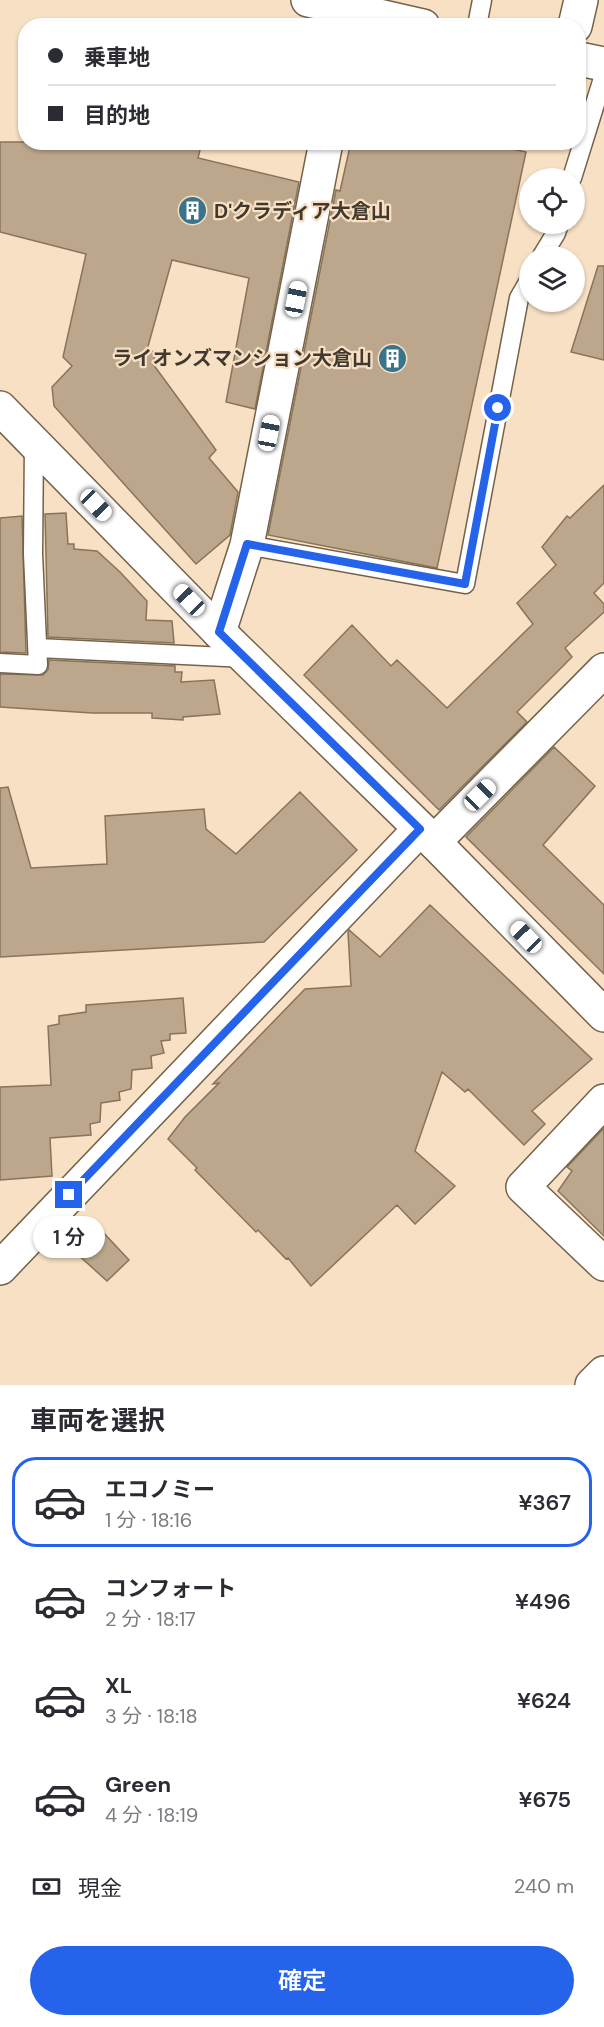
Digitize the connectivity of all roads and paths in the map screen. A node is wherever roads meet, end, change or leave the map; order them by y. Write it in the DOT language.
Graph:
graph roads {
  1 [pos="308,0"];
  2 [pos="482,0"];
  3 [pos="581,0"];
  4 [pos="360,12"];
  5 [pos="387,18"];
  6 [pos="479,18"];
  7 [pos="577,18"];
  8 [pos="586,60"];
  9 [pos="604,64"];
  10 [pos="604,75"];
  11 [pos="586,133"];
  12 [pos="324,150"];
  13 [pos="581,150"];
  14 [pos="575,168"];
  15 [pos="519,298"];
  16 [pos="0,408"];
  17 [pos="34,442"];
  18 [pos="247,544"];
  19 [pos="219,632"];
  20 [pos="38,648"];
  21 [pos="246,658"];
  22 [pos="0,663"];
  23 [pos="604,670"];
  24 [pos="427,835"];
  25 [pos="604,1016"];
  26 [pos="604,1101"];
  27 [pos="604,1264"];
  28 [pos="0,1268"];
  29 [pos="604,1373"];
  30 [pos="592,1385"];
  1 -- 4 [label="street"];
  2 -- 6 [label="lane"];
  3 -- 7 [label="street"];
  4 -- 5 [label="street"];
  8 -- 9 [label="street"];
  10 -- 11 [label="lane"];
  12 -- 18 [label="street"];
  13 -- 14 [label="lane"];
  15 -- 18 [label="lane"];
  16 -- 17 [label="street"];
  17 -- 19 [label="street"];
  17 -- 20 [label="lane"];
  18 -- 19 [label="street"];
  19 -- 21 [label="street"];
  20 -- 21 [label="lane"];
  20 -- 22 [label="lane"];
  21 -- 24 [label="street"];
  23 -- 24 [label="street"];
  24 -- 25 [label="street"];
  24 -- 28 [label="street"];
  26 -- 27 [label="street"];
  29 -- 30 [label="street"];
}
